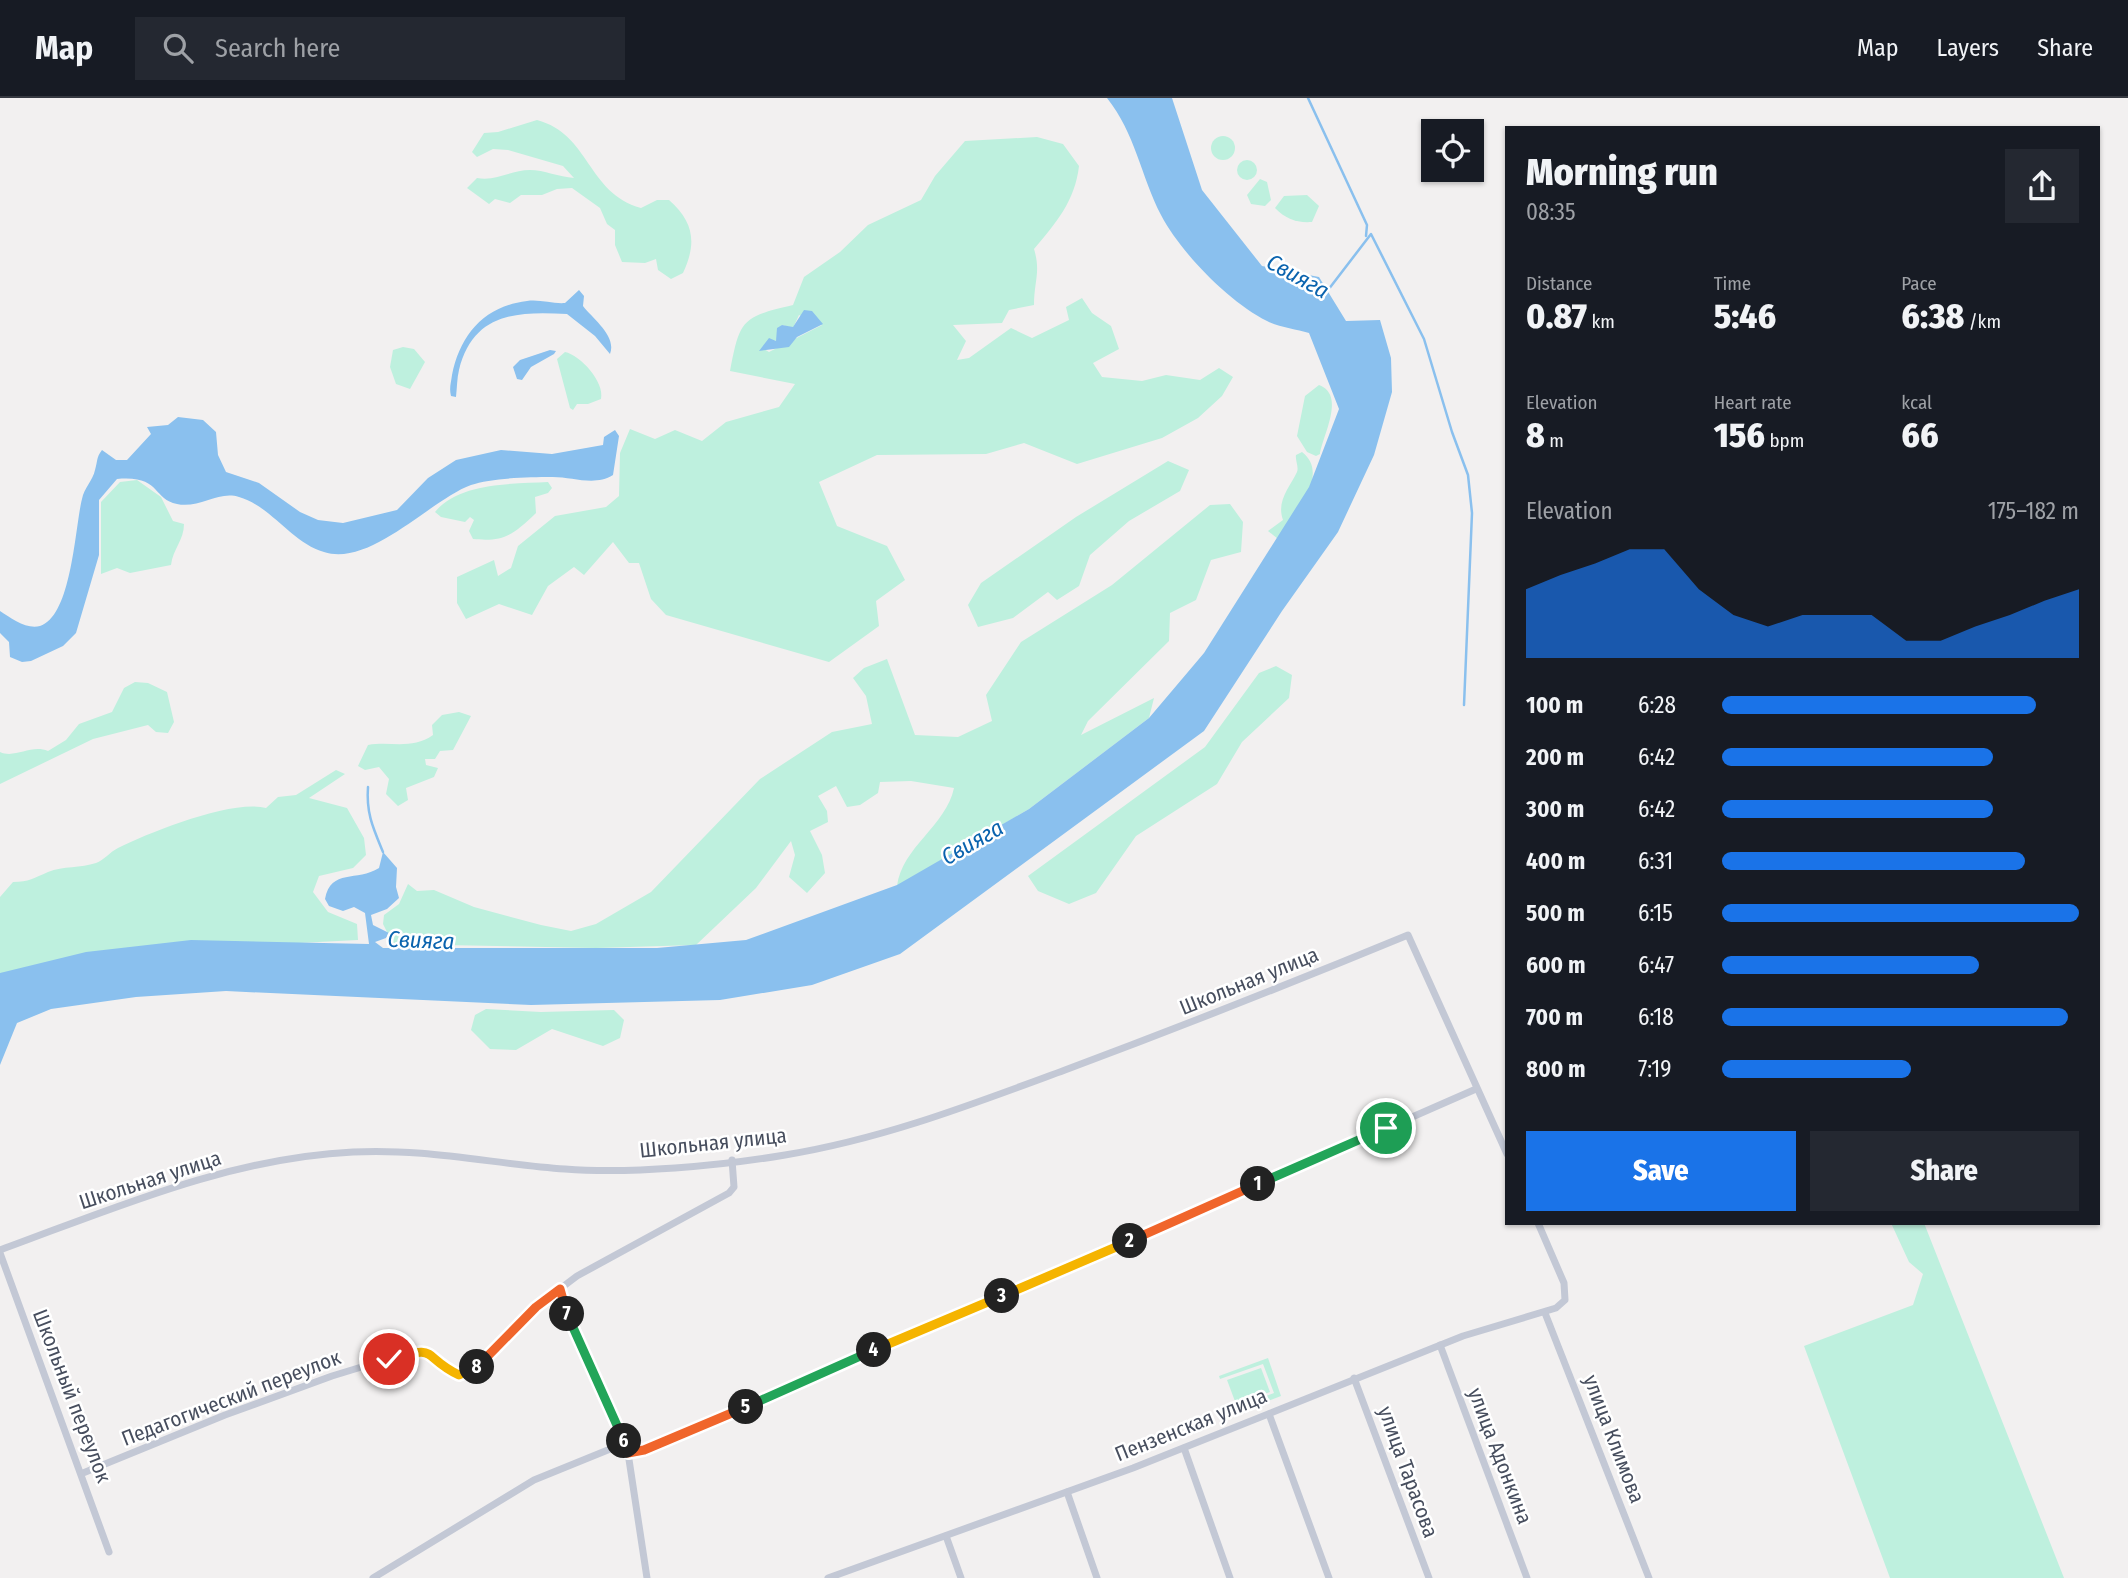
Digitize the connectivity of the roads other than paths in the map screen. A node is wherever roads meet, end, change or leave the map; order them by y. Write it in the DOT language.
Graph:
graph roads {
  1 [pos="1476,1089"];
  2 [pos="1505,1150"];
  3 [pos="732,1160"];
  4 [pos="1539,1225"];
  5 [pos="0,1252"];
  6 [pos="560,1289"];
  7 [pos="1545,1312"];
  8 [pos="1440,1345"];
  9 [pos="1354,1378"];
  10 [pos="1269,1414"];
  11 [pos="625,1443"];
  12 [pos="1184,1448"];
  13 [pos="628,1453"];
  14 [pos="83,1473"];
  15 [pos="1067,1492"];
  16 [pos="946,1536"];
  17 [pos="109,1552"];
  18 [pos="373,1578"];
  19 [pos="647,1578"];
  20 [pos="828,1578"];
  21 [pos="961,1578"];
  22 [pos="1097,1578"];
  23 [pos="1230,1578"];
  24 [pos="1329,1578"];
  25 [pos="1429,1578"];
  26 [pos="1527,1578"];
  27 [pos="1649,1578"];
  1 -- 2 [label="street"];
  1 -- 3 [label="street, Школьная улица"];
  1 -- 13 [label="street"];
  3 -- 5 [label="street, Школьная улица"];
  3 -- 6 [label="street"];
  4 -- 7 [label="street, Пензенская улица"];
  5 -- 14 [label="street, Школьный переулок"];
  6 -- 11 [label="street"];
  6 -- 14 [label="street, Педагогический переулок"];
  7 -- 8 [label="street, Пензенская улица"];
  7 -- 27 [label="street, улица Климова"];
  8 -- 9 [label="street, Пензенская улица"];
  8 -- 26 [label="street, улица Адонкина"];
  9 -- 10 [label="street, Пензенская улица"];
  9 -- 25 [label="street, улица Тарасова"];
  10 -- 12 [label="street, Пензенская улица"];
  10 -- 24 [label="street"];
  11 -- 13 [label="street"];
  11 -- 18 [label="street"];
  12 -- 15 [label="street, Пензенская улица"];
  12 -- 23 [label="street"];
  13 -- 19 [label="street"];
  14 -- 17 [label="street, Школьный переулок"];
  15 -- 16 [label="street, Пензенская улица"];
  15 -- 22 [label="street"];
  16 -- 20 [label="street, Пензенская улица"];
  16 -- 21 [label="street"];
}
